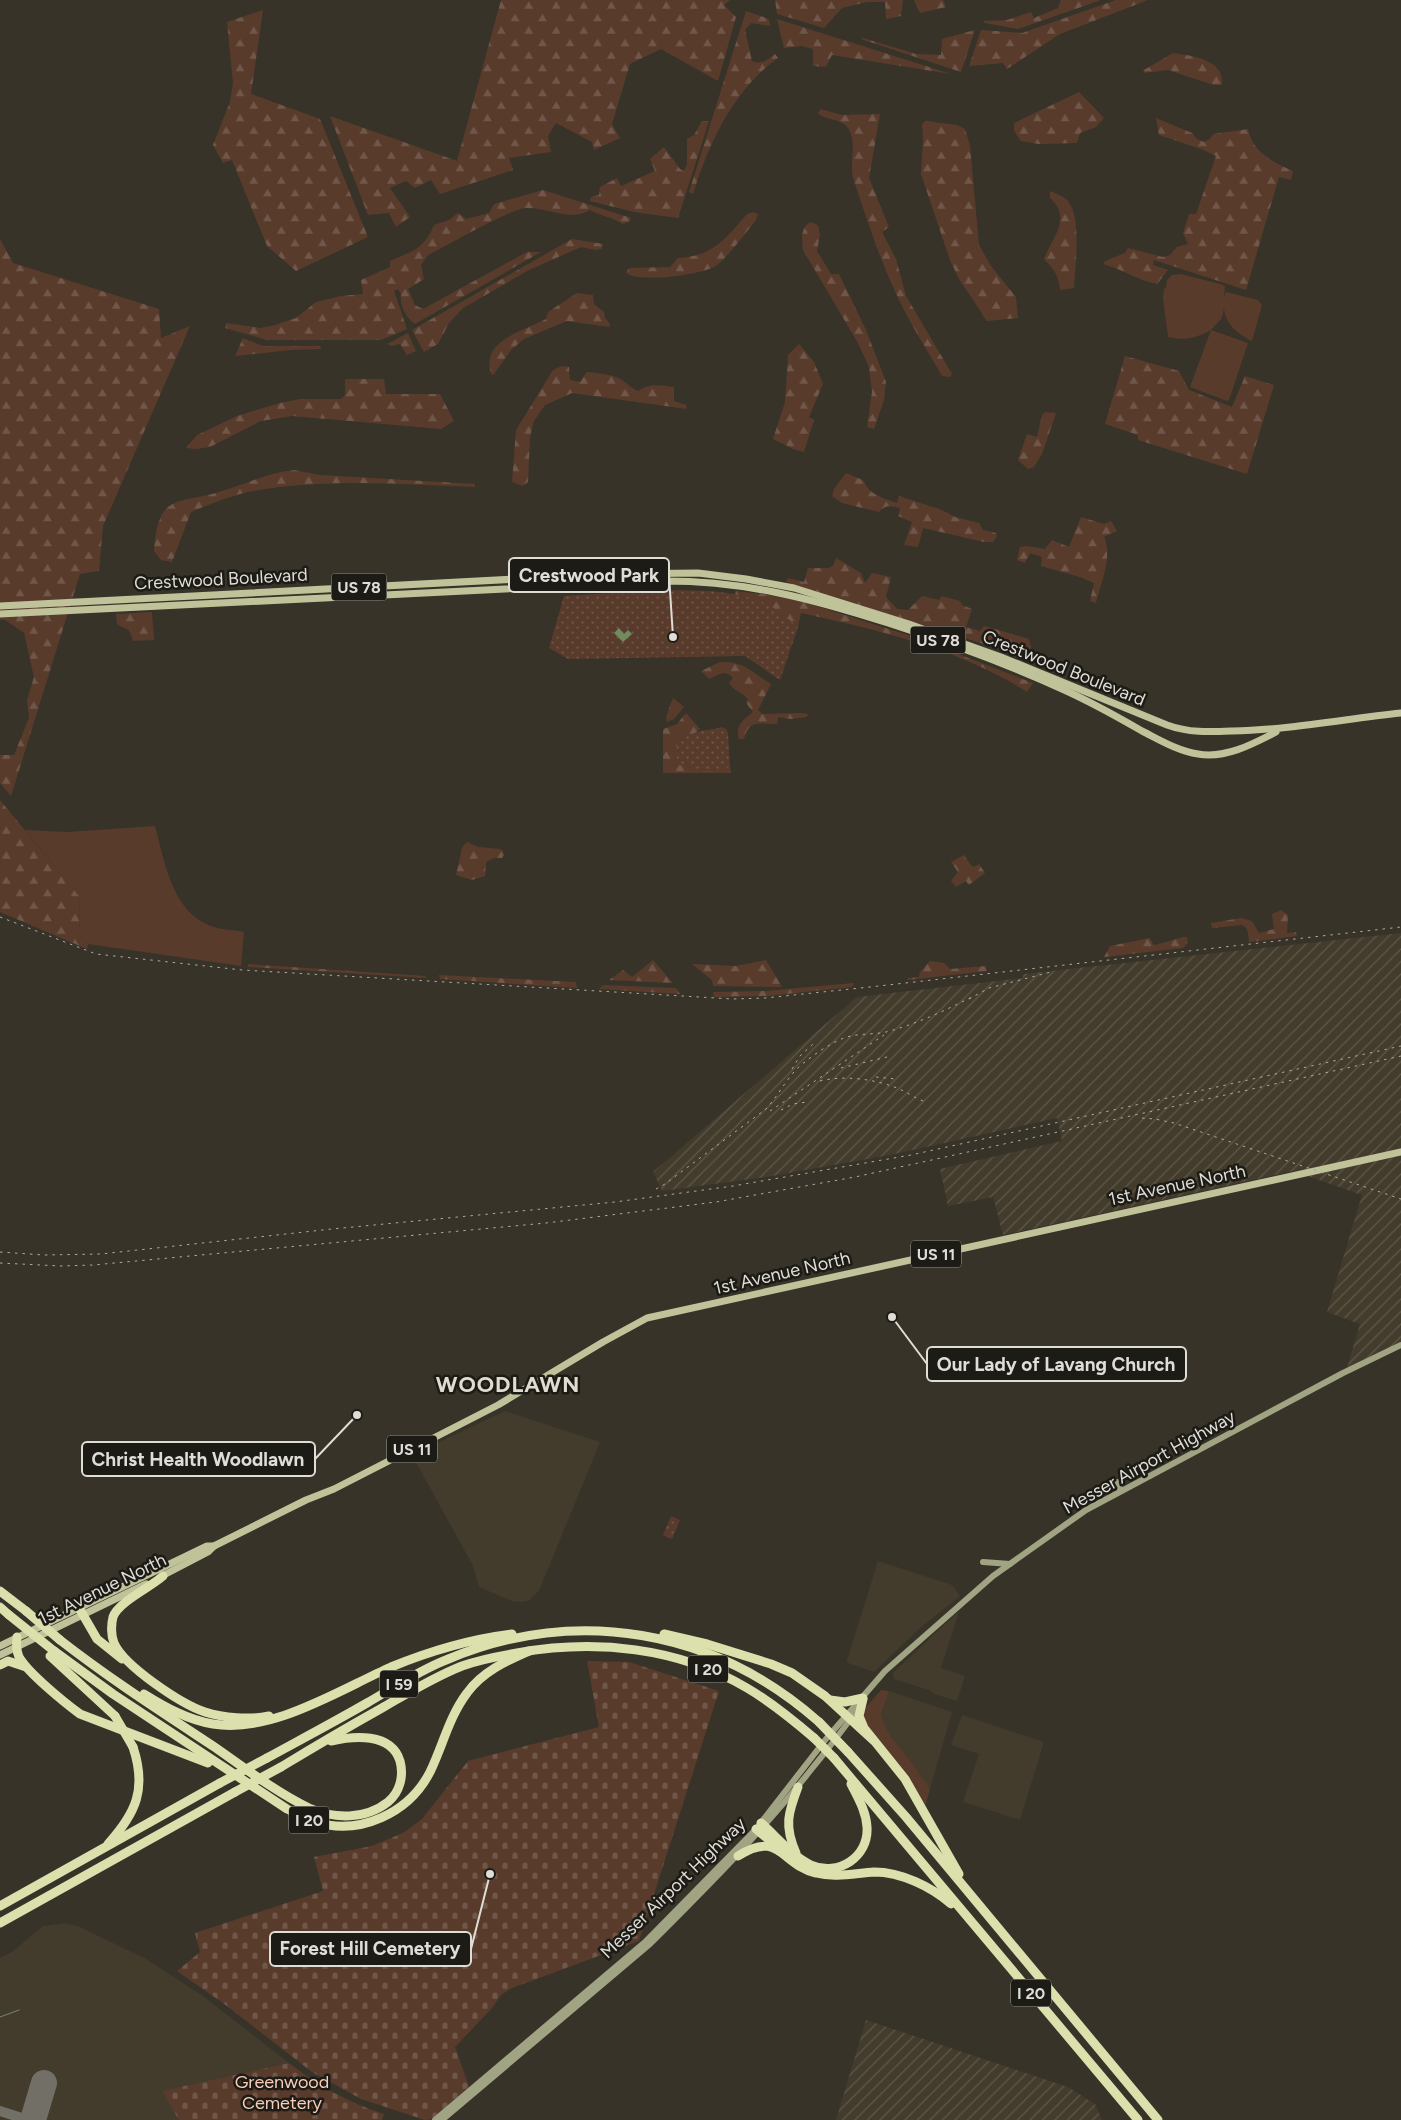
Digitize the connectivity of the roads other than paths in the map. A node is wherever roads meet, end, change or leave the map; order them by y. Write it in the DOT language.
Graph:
graph roads {
  1 [pos="0,606"];
  2 [pos="0,614"];
  3 [pos="1401,713"];
  4 [pos="1281,729"];
  5 [pos="1401,1152"];
  6 [pos="1401,1345"];
  7 [pos="1116,1482"];
  8 [pos="1121,1491"];
  9 [pos="214,1546"];
  10 [pos="983,1562"];
  11 [pos="1011,1564"];
  12 [pos="163,1576"];
  13 [pos="0,1591"];
  14 [pos="0,1607"];
  15 [pos="81,1612"];
  16 [pos="540,1633"];
  17 [pos="646,1635"];
  18 [pos="18,1638"];
  19 [pos="0,1646"];
  20 [pos="16,1648"];
  21 [pos="74,1650"];
  22 [pos="529,1650"];
  23 [pos="52,1654"];
  24 [pos="0,1655"];
  25 [pos="133,1664"];
  26 [pos="0,1665"];
  27 [pos="30,1669"];
  28 [pos="864,1697"];
  29 [pos="830,1700"];
  30 [pos="301,1709"];
  31 [pos="848,1718"];
  32 [pos="872,1740"];
  33 [pos="318,1744"];
  34 [pos="841,1766"];
  35 [pos="231,1773"];
  36 [pos="798,1787"];
  37 [pos="760,1828"];
  38 [pos="120,1837"];
  39 [pos="797,1855"];
  40 [pos="738,1856"];
  41 [pos="804,1868"];
  42 [pos="4,1904"];
  43 [pos="986,1913"];
  44 [pos="967,1917"];
  45 [pos="0,1923"];
  46 [pos="435,2120"];
  47 [pos="442,2120"];
  48 [pos="1138,2120"];
  49 [pos="1158,2120"];
  1 -- 4 [label="main road, Crestwood Boulevard / US 78"];
  2 -- 4 [label="main road, Crestwood Boulevard / US 78"];
  3 -- 4 [label="main road, US 78"];
  5 -- 9 [label="main road, 1st Avenue North / US 11"];
  6 -- 8 [label="main road, Messer Airport Highway"];
  7 -- 8 [label="main road"];
  8 -- 11 [label="main road, Messer Airport Highway"];
  9 -- 12 [label="main road, 1st Avenue North / US 11"];
  9 -- 15 [label="main road, 1st Avenue North / US 11"];
  10 -- 11 [label="main road"];
  11 -- 28 [label="main road, Messer Airport Highway"];
  12 -- 15 [label="main road, 1st Avenue North / US 11"];
  12 -- 25 [label="highway"];
  13 -- 21 [label="highway, bridge"];
  14 -- 23 [label="highway, bridge"];
  15 -- 18 [label="main road, 1st Avenue North / US 11"];
  15 -- 20 [label="main road, 1st Avenue North / US 11"];
  15 -- 25 [label="highway"];
  16 -- 17 [label="highway, I 20"];
  16 -- 30 [label="highway, I 20"];
  16 -- 38 [label="highway, I 59, bridge"];
  17 -- 29 [label="highway"];
  17 -- 43 [label="highway, I 20, bridge"];
  18 -- 19 [label="main road, 1st Avenue North / US 11"];
  18 -- 20 [label="highway"];
  20 -- 24 [label="main road, 1st Avenue North / US 11"];
  20 -- 27 [label="highway"];
  21 -- 30 [label="highway, I 20"];
  21 -- 33 [label="highway"];
  22 -- 33 [label="highway, I 59"];
  22 -- 34 [label="highway, I 20, bridge"];
  22 -- 35 [label="highway, I 20"];
  23 -- 35 [label="highway, I 20"];
  23 -- 38 [label="highway, bridge"];
  25 -- 30 [label="highway"];
  26 -- 27 [label="highway"];
  27 -- 35 [label="highway"];
  28 -- 29 [label="highway"];
  28 -- 31 [label="main road, Messer Airport Highway"];
  28 -- 32 [label="highway"];
  29 -- 31 [label="highway"];
  31 -- 32 [label="highway"];
  31 -- 36 [label="main road, Messer Airport Highway"];
  31 -- 37 [label="main road, Messer Airport Highway"];
  32 -- 43 [label="highway"];
  33 -- 45 [label="highway, I 59, bridge"];
  34 -- 39 [label="highway"];
  34 -- 44 [label="highway, I 20"];
  36 -- 37 [label="main road, Messer Airport Highway"];
  36 -- 39 [label="highway"];
  37 -- 39 [label="highway"];
  37 -- 40 [label="main road, Messer Airport Highway"];
  37 -- 41 [label="highway"];
  37 -- 46 [label="main road, Messer Airport Highway"];
  38 -- 42 [label="highway"];
  40 -- 41 [label="highway"];
  40 -- 47 [label="main road, Messer Airport Highway"];
  41 -- 44 [label="highway"];
  43 -- 49 [label="highway, I 20"];
  44 -- 48 [label="highway, I 20"];
}
